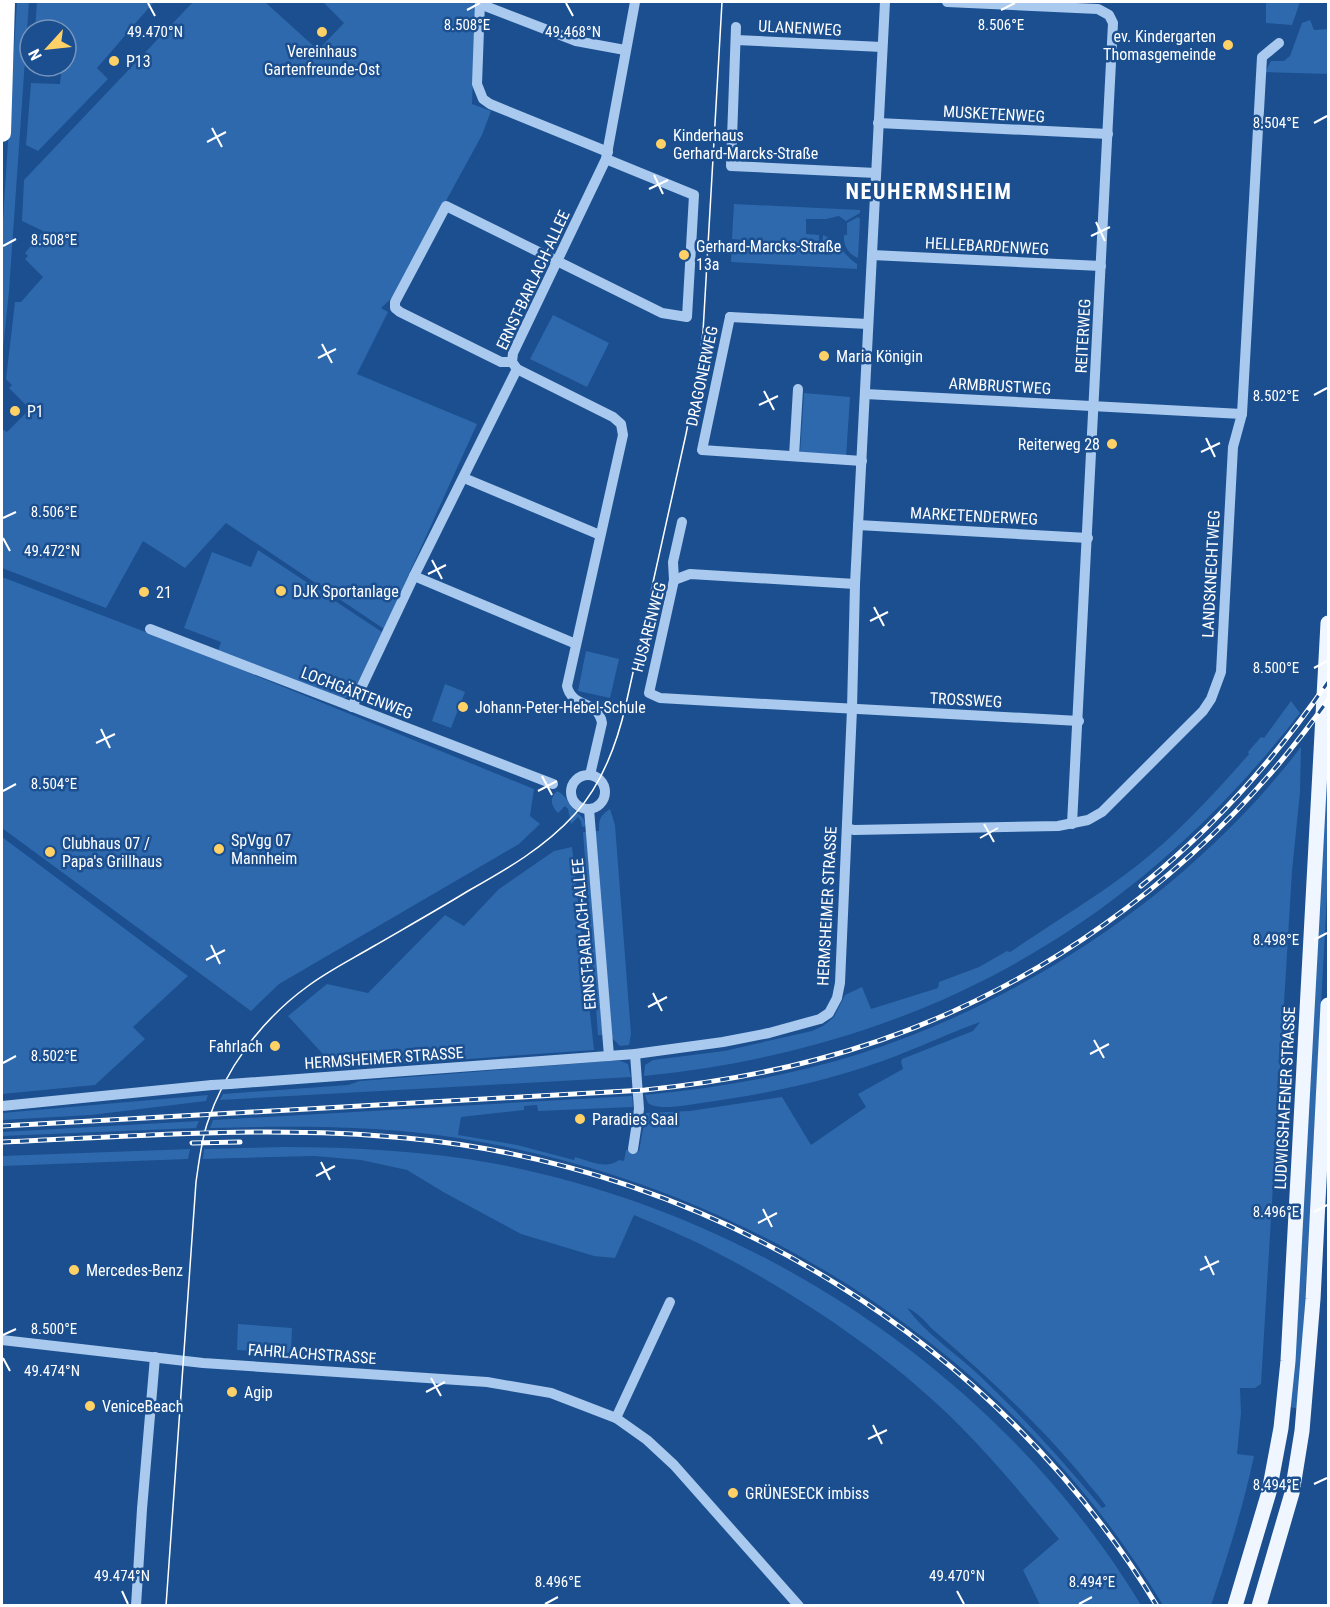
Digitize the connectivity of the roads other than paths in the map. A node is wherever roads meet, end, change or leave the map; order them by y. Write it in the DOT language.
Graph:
graph roads {
  1 [pos="6,2"];
  2 [pos="634,2"];
  3 [pos="885,2"];
  4 [pos="947,2"];
  5 [pos="972,2"];
  6 [pos="480,3"];
  7 [pos="1079,5"];
  8 [pos="736,27"];
  9 [pos="736,40"];
  10 [pos="1279,43"];
  11 [pos="882,47"];
  12 [pos="625,50"];
  13 [pos="878,123"];
  14 [pos="2,132"];
  15 [pos="1108,135"];
  16 [pos="607,155"];
  17 [pos="876,173"];
  18 [pos="872,255"];
  19 [pos="558,261"];
  20 [pos="1101,266"];
  21 [pos="868,324"];
  22 [pos="514,365"];
  23 [pos="798,389"];
  24 [pos="865,394"];
  25 [pos="1095,406"];
  26 [pos="1242,414"];
  27 [pos="794,456"];
  28 [pos="862,461"];
  29 [pos="464,478"];
  30 [pos="682,522"];
  31 [pos="858,525"];
  32 [pos="600,535"];
  33 [pos="1088,538"];
  34 [pos="414,576"];
  35 [pos="674,580"];
  36 [pos="855,584"];
  37 [pos="1329,622"];
  38 [pos="150,629"];
  39 [pos="576,644"];
  40 [pos="352,707"];
  41 [pos="852,709"];
  42 [pos="1078,720"];
  43 [pos="590,775"];
  44 [pos="553,784"];
  45 [pos="589,809"];
  46 [pos="1072,824"];
  47 [pos="847,828"];
  48 [pos="1329,1005"];
  49 [pos="635,1054"];
  50 [pos="609,1056"];
  51 [pos="2,1106"];
  52 [pos="633,1149"];
  53 [pos="670,1302"];
  54 [pos="2,1340"];
  55 [pos="155,1357"];
  56 [pos="616,1418"];
  57 [pos="136,1605"];
  58 [pos="799,1605"];
  59 [pos="1235,1605"];
  60 [pos="1259,1605"];
  1 -- 14 [label="highway"];
  2 -- 12 [label="street, ERNST-BARLACH-ALLEE"];
  3 -- 11 [label="street, HERMSHEIMER STRASSE"];
  4 -- 5 [label="street, REITERWEG"];
  5 -- 7 [label="street, REITERWEG"];
  6 -- 12 [label="street"];
  6 -- 16 [label="street"];
  7 -- 15 [label="street, REITERWEG"];
  8 -- 9 [label="street"];
  9 -- 11 [label="street, ULANENWEG"];
  9 -- 17 [label="street, ULANENWEG"];
  10 -- 26 [label="street, LANDSKNECHTWEG"];
  11 -- 13 [label="street, HERMSHEIMER STRASSE"];
  12 -- 16 [label="street, ERNST-BARLACH-ALLEE"];
  13 -- 15 [label="street, MUSKETENWEG"];
  13 -- 17 [label="street, HERMSHEIMER STRASSE"];
  15 -- 20 [label="street, REITERWEG"];
  16 -- 19 [label="street, ERNST-BARLACH-ALLEE"];
  16 -- 19 [label="street"];
  17 -- 18 [label="street, HERMSHEIMER STRASSE"];
  18 -- 20 [label="street, HELLEBARDENWEG"];
  18 -- 21 [label="street, HERMSHEIMER STRASSE"];
  19 -- 22 [label="street, ERNST-BARLACH-ALLEE"];
  19 -- 22 [label="street"];
  20 -- 25 [label="street, REITERWEG"];
  21 -- 24 [label="street, HERMSHEIMER STRASSE"];
  21 -- 27 [label="street, DRAGONERWEG"];
  22 -- 29 [label="street"];
  22 -- 32 [label="street, ERNST-BARLACH-ALLEE"];
  23 -- 27 [label="street"];
  24 -- 25 [label="street, ARMBRUSTWEG"];
  24 -- 28 [label="street, HERMSHEIMER STRASSE"];
  25 -- 26 [label="street, ARMBRUSTWEG"];
  25 -- 33 [label="street, REITERWEG"];
  26 -- 46 [label="street, LANDSKNECHTWEG"];
  27 -- 28 [label="street, DRAGONERWEG"];
  28 -- 31 [label="street, HERMSHEIMER STRASSE"];
  29 -- 32 [label="street"];
  29 -- 34 [label="street"];
  30 -- 35 [label="street"];
  31 -- 33 [label="street, MARKETENDERWEG"];
  31 -- 36 [label="street, HERMSHEIMER STRASSE"];
  32 -- 39 [label="street, ERNST-BARLACH-ALLEE"];
  33 -- 42 [label="street, REITERWEG"];
  34 -- 39 [label="street"];
  34 -- 40 [label="street"];
  35 -- 36 [label="street, HUSARENWEG"];
  35 -- 41 [label="street, HUSARENWEG"];
  36 -- 41 [label="street, HERMSHEIMER STRASSE"];
  37 -- 59 [label="main road, LUDWIGSHAFENER STRASSE"];
  38 -- 40 [label="street, LOCHGÄRTENWEG"];
  39 -- 43 [label="street, ERNST-BARLACH-ALLEE"];
  40 -- 44 [label="street, LOCHGÄRTENWEG"];
  41 -- 42 [label="street, TROSSWEG"];
  41 -- 47 [label="street, HERMSHEIMER STRASSE"];
  42 -- 46 [label="street, REITERWEG"];
  43 -- 45 [label="street"];
  43 -- 45 [label="street"];
  45 -- 50 [label="street, ERNST-BARLACH-ALLEE"];
  46 -- 47 [label="street, LANDSKNECHTWEG"];
  47 -- 49 [label="street, HERMSHEIMER STRASSE"];
  48 -- 60 [label="main road"];
  49 -- 50 [label="street, HERMSHEIMER STRASSE"];
  49 -- 52 [label="street"];
  50 -- 51 [label="street, HERMSHEIMER STRASSE, bridge"];
  53 -- 56 [label="street"];
  54 -- 55 [label="street, FAHRLACHSTRASSE"];
  55 -- 56 [label="street, FAHRLACHSTRASSE"];
  55 -- 57 [label="street"];
  56 -- 58 [label="street, FAHRLACHSTRASSE"];
}
